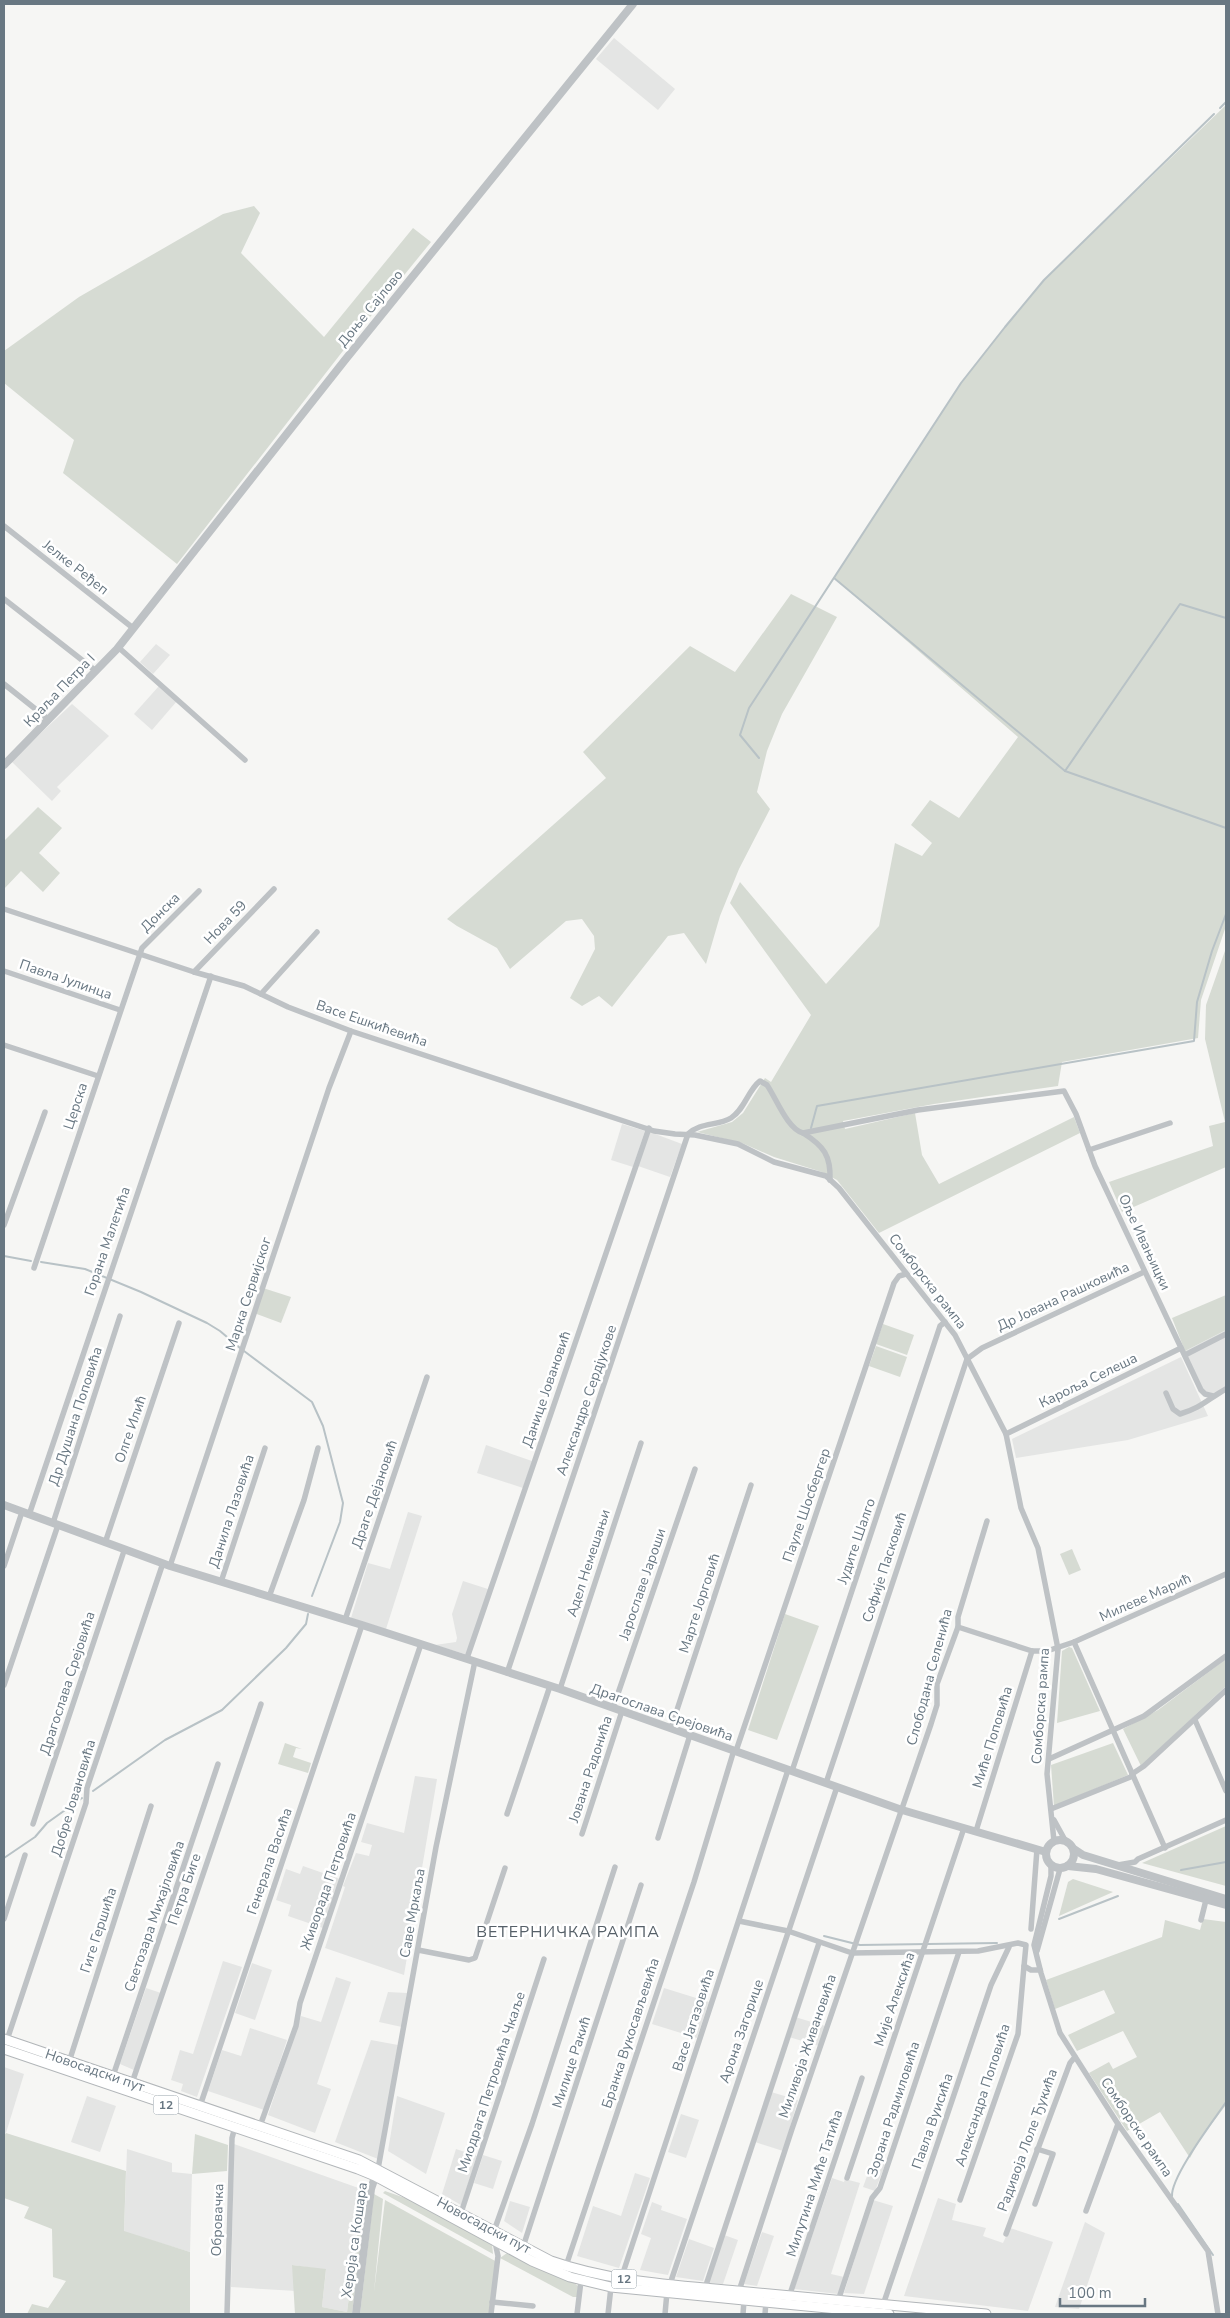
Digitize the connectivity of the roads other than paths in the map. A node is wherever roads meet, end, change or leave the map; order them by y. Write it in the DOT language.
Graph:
graph roads {
  1 [pos="633,4"];
  2 [pos="4,526"];
  3 [pos="4,599"];
  4 [pos="132,630"];
  5 [pos="118,647"];
  6 [pos="96,671"];
  7 [pos="4,684"];
  8 [pos="48,719"];
  9 [pos="245,760"];
  10 [pos="4,765"];
  11 [pos="274,889"];
  12 [pos="199,891"];
  13 [pos="4,909"];
  14 [pos="317,932"];
  15 [pos="140,953"];
  16 [pos="4,971"];
  17 [pos="194,972"];
  18 [pos="211,976"];
  19 [pos="261,994"];
  20 [pos="120,1010"];
  21 [pos="351,1031"];
  22 [pos="4,1045"];
  23 [pos="98,1076"];
  24 [pos="45,1112"];
  25 [pos="1170,1123"];
  26 [pos="648,1128"];
  27 [pos="803,1133"];
  28 [pos="688,1134"];
  29 [pos="1089,1150"];
  30 [pos="830,1180"];
  31 [pos="4,1225"];
  32 [pos="34,1268"];
  33 [pos="1144,1272"];
  34 [pos="906,1274"];
  35 [pos="120,1316"];
  36 [pos="945,1322"];
  37 [pos="179,1323"];
  38 [pos="1226,1334"];
  39 [pos="1182,1348"];
  40 [pos="1185,1355"];
  41 [pos="967,1359"];
  42 [pos="427,1377"];
  43 [pos="1226,1390"];
  44 [pos="1166,1393"];
  45 [pos="1213,1396"];
  46 [pos="1006,1434"];
  47 [pos="641,1443"];
  48 [pos="265,1448"];
  49 [pos="318,1448"];
  50 [pos="695,1469"];
  51 [pos="751,1485"];
  52 [pos="4,1505"];
  53 [pos="25,1514"];
  54 [pos="987,1521"];
  55 [pos="55,1524"];
  56 [pos="105,1543"];
  57 [pos="124,1551"];
  58 [pos="166,1564"];
  59 [pos="4,1566"];
  60 [pos="1226,1574"];
  61 [pos="220,1582"];
  62 [pos="269,1597"];
  63 [pos="345,1620"];
  64 [pos="362,1625"];
  65 [pos="958,1627"];
  66 [pos="1074,1642"];
  67 [pos="421,1644"];
  68 [pos="1058,1649"];
  69 [pos="1032,1651"];
  70 [pos="1226,1656"];
  71 [pos="471,1660"];
  72 [pos="508,1673"];
  73 [pos="4,1685"];
  74 [pos="550,1686"];
  75 [pos="560,1689"];
  76 [pos="1226,1690"];
  77 [pos="260,1704"];
  78 [pos="613,1708"];
  79 [pos="622,1711"];
  80 [pos="1196,1720"];
  81 [pos="671,1728"];
  82 [pos="1114,1731"];
  83 [pos="690,1735"];
  84 [pos="735,1750"];
  85 [pos="1049,1759"];
  86 [pos="218,1764"];
  87 [pos="790,1770"];
  88 [pos="1133,1775"];
  89 [pos="826,1783"];
  90 [pos="837,1787"];
  91 [pos="1226,1791"];
  92 [pos="151,1806"];
  93 [pos="1051,1809"];
  94 [pos="902,1810"];
  95 [pos="507,1814"];
  96 [pos="1052,1816"];
  97 [pos="1226,1820"];
  98 [pos="33,1824"];
  99 [pos="964,1828"];
  100 [pos="976,1831"];
  101 [pos="582,1834"];
  102 [pos="658,1838"];
  103 [pos="1065,1840"];
  104 [pos="1054,1841"];
  105 [pos="1165,1848"];
  106 [pos="1036,1849"];
  107 [pos="1074,1849"];
  108 [pos="1046,1852"];
  109 [pos="25,1855"];
  110 [pos="1135,1862"];
  111 [pos="1051,1865"];
  112 [pos="1116,1866"];
  113 [pos="615,1867"];
  114 [pos="505,1868"];
  115 [pos="1064,1868"];
  116 [pos="1136,1871"];
  117 [pos="641,1885"];
  118 [pos="1226,1899"];
  119 [pos="1206,1900"];
  120 [pos="1226,1905"];
  121 [pos="4,1919"];
  122 [pos="1201,1920"];
  123 [pos="739,1921"];
  124 [pos="1031,1929"];
  125 [pos="788,1931"];
  126 [pos="819,1943"];
  127 [pos="925,1946"];
  128 [pos="1009,1947"];
  129 [pos="418,1950"];
  130 [pos="1037,1950"];
  131 [pos="959,1952"];
  132 [pos="852,1953"];
  133 [pos="544,1959"];
  134 [pos="1024,1966"];
  135 [pos="1040,1970"];
  136 [pos="5,2043"];
  137 [pos="1075,2057"];
  138 [pos="69,2062"];
  139 [pos="113,2076"];
  140 [pos="862,2078"];
  141 [pos="132,2083"];
  142 [pos="200,2106"];
  143 [pos="1118,2124"];
  144 [pos="260,2126"];
  145 [pos="234,2127"];
  146 [pos="1037,2148"];
  147 [pos="377,2172"];
  148 [pos="847,2178"];
  149 [pos="960,2200"];
  150 [pos="1035,2204"];
  151 [pos="1086,2211"];
  152 [pos="461,2213"];
  153 [pos="494,2231"];
  154 [pos="1006,2234"];
  155 [pos="495,2242"];
  156 [pos="523,2247"];
  157 [pos="507,2248"];
  158 [pos="498,2256"];
  159 [pos="566,2266"];
  160 [pos="621,2279"];
  161 [pos="581,2281"];
  162 [pos="611,2287"];
  163 [pos="669,2288"];
  164 [pos="705,2288"];
  165 [pos="739,2291"];
  166 [pos="789,2297"];
  167 [pos="744,2301"];
  168 [pos="838,2301"];
  169 [pos="492,2302"];
  170 [pos="766,2302"];
  171 [pos="883,2305"];
  172 [pos="534,2306"];
  173 [pos="865,2310"];
  174 [pos="227,2314"];
  175 [pos="356,2314"];
  176 [pos="490,2314"];
  177 [pos="577,2314"];
  178 [pos="608,2314"];
  179 [pos="665,2314"];
  180 [pos="743,2314"];
  181 [pos="765,2314"];
  182 [pos="889,2314"];
  183 [pos="986,2314"];
  184 [pos="1218,2314"];
  1 -- 4 [label="street, Доње Сајлово"];
  2 -- 4 [label="street, Јелке Ређеп"];
  3 -- 6 [label="street"];
  4 -- 5 [label="street, Краља Петра I"];
  5 -- 6 [label="street, Краља Петра I"];
  5 -- 9 [label="street"];
  6 -- 8 [label="street, Краља Петра I"];
  7 -- 8 [label="street"];
  8 -- 10 [label="street, Краља Петра I"];
  11 -- 17 [label="street, Нова 59"];
  12 -- 15 [label="street, Донска"];
  13 -- 15 [label="street, Васе Ешкићевића"];
  14 -- 19 [label="street"];
  15 -- 17 [label="street, Васе Ешкићевића"];
  15 -- 20 [label="street, Церска"];
  16 -- 20 [label="street, Павла Јулинца"];
  17 -- 18 [label="street, Васе Ешкићевића"];
  18 -- 19 [label="street, Васе Ешкићевића"];
  18 -- 53 [label="street, Горана Малетића"];
  19 -- 21 [label="street, Васе Ешкићевића"];
  20 -- 23 [label="street, Церска"];
  21 -- 26 [label="street, Васе Ешкићевића"];
  21 -- 58 [label="street, Марка Сервијског"];
  22 -- 23 [label="street"];
  23 -- 32 [label="street, Церска"];
  24 -- 31 [label="street"];
  25 -- 29 [label="street"];
  26 -- 28 [label="street, Васе Ешкићевића"];
  26 -- 71 [label="street, Данице Јовановић"];
  27 -- 28 [label="street"];
  27 -- 29 [label="street, Оље Ивањицки"];
  27 -- 30 [label="street"];
  28 -- 30 [label="street, Васе Ешкићевића"];
  28 -- 72 [label="street, Александре Сердјукове"];
  29 -- 33 [label="street, Оље Ивањицки"];
  30 -- 34 [label="street, Сомборска рампа"];
  33 -- 39 [label="street, Оље Ивањицки"];
  33 -- 41 [label="street, Др Јована Рашковића"];
  34 -- 36 [label="street, Сомборска рампа"];
  34 -- 84 [label="street, Пауле Шосбергер"];
  35 -- 55 [label="street, Др Душана Поповића"];
  36 -- 41 [label="street, Сомборска рампа"];
  36 -- 87 [label="street, Јудите Шалго"];
  37 -- 56 [label="street, Олге Илић"];
  38 -- 40 [label="street"];
  39 -- 40 [label="street, Оље Ивањицки"];
  39 -- 46 [label="street, Кароља Селеша"];
  40 -- 45 [label="street, Оље Ивањицки"];
  41 -- 46 [label="street, Сомборска рампа"];
  41 -- 89 [label="street, Софије Пасковић"];
  42 -- 63 [label="street, Драге Дејановић"];
  43 -- 45 [label="street"];
  44 -- 45 [label="street"];
  46 -- 68 [label="street, Сомборска рампа"];
  47 -- 75 [label="street, Адел Немешањи"];
  48 -- 61 [label="street, Данила Лазовића"];
  49 -- 62 [label="street"];
  50 -- 78 [label="street, Јарославе Јароши"];
  51 -- 81 [label="street, Марте Јорговић"];
  52 -- 53 [label="street, Драгослава Срејовића"];
  53 -- 55 [label="street, Драгослава Срејовића"];
  53 -- 59 [label="street, Горана Малетића"];
  54 -- 65 [label="street, Слободана Селенића"];
  55 -- 56 [label="street, Драгослава Срејовића"];
  55 -- 73 [label="street, Др Душана Поповића"];
  56 -- 57 [label="street, Драгослава Срејовића"];
  57 -- 58 [label="street, Драгослава Срејовића"];
  57 -- 98 [label="street, Драгослава Срејовића"];
  58 -- 61 [label="street, Драгослава Срејовића"];
  58 -- 136 [label="street, Добре Јовановића"];
  60 -- 66 [label="street, Милеве Марић"];
  61 -- 62 [label="street, Драгослава Срејовића"];
  62 -- 63 [label="street, Драгослава Срејовића"];
  63 -- 64 [label="street, Драгослава Срејовића"];
  64 -- 67 [label="street, Драгослава Срејовића"];
  64 -- 142 [label="street, Генерала Васића"];
  65 -- 69 [label="street, Милеве Марић"];
  65 -- 94 [label="street, Слободана Селенића"];
  66 -- 68 [label="street, Милеве Марић"];
  66 -- 82 [label="street"];
  67 -- 71 [label="street, Драгослава Срејовића"];
  67 -- 144 [label="street, Живорада Петровића"];
  68 -- 69 [label="street, Милеве Марић"];
  68 -- 85 [label="street, Сомборска рампа"];
  69 -- 100 [label="street, Миће Поповића"];
  70 -- 82 [label="street"];
  71 -- 72 [label="street, Драгослава Срејовића"];
  71 -- 129 [label="street, Саве Мркаља"];
  72 -- 74 [label="street, Драгослава Срејовића"];
  74 -- 75 [label="street, Драгослава Срејовића"];
  74 -- 95 [label="street"];
  75 -- 78 [label="street, Драгослава Срејовића"];
  76 -- 80 [label="street"];
  77 -- 141 [label="street, Петра Биге"];
  78 -- 79 [label="street, Драгослава Срејовића"];
  79 -- 81 [label="street, Драгослава Срејовића"];
  79 -- 101 [label="street, Јована Радонића"];
  80 -- 88 [label="street"];
  80 -- 91 [label="street"];
  81 -- 83 [label="street, Драгослава Срејовића"];
  82 -- 85 [label="street"];
  82 -- 88 [label="street"];
  83 -- 84 [label="street, Драгослава Срејовића"];
  83 -- 102 [label="street"];
  84 -- 87 [label="street, Драгослава Срејовића"];
  84 -- 159 [label="street, Бранка Вукосављевића"];
  85 -- 93 [label="street, Сомборска рампа"];
  86 -- 139 [label="street, Светозара Михајловића"];
  87 -- 89 [label="street, Драгослава Срејовића"];
  87 -- 123 [label="street, Васе Јагазовића"];
  88 -- 93 [label="street"];
  88 -- 105 [label="street"];
  89 -- 90 [label="street, Драгослава Срејовића"];
  90 -- 94 [label="street, Драгослава Срејовића"];
  90 -- 125 [label="street, Арона Загорице"];
  92 -- 138 [label="street, Гиге Гершића"];
  93 -- 96 [label="street, Сомборска рампа"];
  94 -- 99 [label="street, Драгослава Срејовића"];
  94 -- 132 [label="street, Миливоја Живановића"];
  96 -- 103 [label="street, Сомборска рампа"];
  96 -- 104 [label="street, Сомборска рампа"];
  97 -- 105 [label="street"];
  99 -- 100 [label="street, Драгослава Срејовића"];
  99 -- 127 [label="street, Мије Алексића"];
  100 -- 106 [label="street, Драгослава Срејовића"];
  103 -- 104 [label="street"];
  103 -- 107 [label="street"];
  104 -- 108 [label="street"];
  105 -- 110 [label="street"];
  106 -- 108 [label="street, Драгослава Срејовића"];
  106 -- 124 [label="street"];
  107 -- 112 [label="street"];
  107 -- 115 [label="street"];
  108 -- 111 [label="street"];
  109 -- 121 [label="street"];
  110 -- 112 [label="street"];
  110 -- 116 [label="street"];
  111 -- 115 [label="street"];
  111 -- 130 [label="street, Сомборска рампа"];
  112 -- 116 [label="street"];
  113 -- 153 [label="street"];
  114 -- 129 [label="street"];
  115 -- 119 [label="street"];
  115 -- 130 [label="street, Сомборска рампа"];
  116 -- 118 [label="street"];
  117 -- 156 [label="street, Милице Ракић"];
  119 -- 120 [label="street"];
  119 -- 122 [label="street"];
  123 -- 125 [label="street"];
  123 -- 160 [label="street, Васе Јагазовића"];
  125 -- 126 [label="street"];
  125 -- 163 [label="street, Арона Загорице"];
  126 -- 132 [label="street"];
  126 -- 164 [label="street"];
  127 -- 131 [label="street"];
  127 -- 132 [label="street"];
  127 -- 148 [label="street, Мије Алексића"];
  128 -- 131 [label="street"];
  128 -- 134 [label="street, Александра Поповића"];
  128 -- 171 [label="street, Павла Вуисића"];
  129 -- 147 [label="street, Саве Мркаља"];
  130 -- 135 [label="street, Сомборска рампа"];
  131 -- 168 [label="street, Зорана Радмиловића"];
  132 -- 165 [label="street, Миливоја Живановића"];
  133 -- 152 [label="street, Миодрага Петровића Чкаље"];
  134 -- 135 [label="street"];
  134 -- 149 [label="street, Александра Поповића"];
  135 -- 137 [label="street, Сомборска рампа"];
  136 -- 138 [label="main road, Новосадски пут / 12"];
  136 -- 145 [label="main road, Новосадски пут / 12"];
  137 -- 143 [label="street, Сомборска рампа"];
  137 -- 146 [label="street, Радивоја Лоле Ђукића"];
  138 -- 139 [label="main road, Новосадски пут / 12"];
  139 -- 141 [label="main road, Новосадски пут / 12"];
  140 -- 166 [label="street, Милутина Миће Татића"];
  141 -- 142 [label="main road, Новосадски пут / 12"];
  142 -- 144 [label="main road, Новосадски пут / 12"];
  143 -- 151 [label="street"];
  143 -- 184 [label="street, Сомборска рампа"];
  144 -- 147 [label="main road, Новосадски пут / 12"];
  145 -- 147 [label="main road, Новосадски пут / 12"];
  145 -- 174 [label="street, Обровачка"];
  146 -- 150 [label="street"];
  146 -- 154 [label="street, Радивоја Лоле Ђукића"];
  147 -- 152 [label="main road, Новосадски пут / 12"];
  147 -- 155 [label="main road, Новосадски пут / 12"];
  147 -- 175 [label="street, Хероја са Кошара"];
  152 -- 153 [label="main road, Новосадски пут / 12"];
  153 -- 156 [label="main road, Новосадски пут / 12"];
  155 -- 157 [label="main road, Новосадски пут / 12"];
  155 -- 158 [label="street"];
  156 -- 159 [label="main road, Новосадски пут / 12"];
  157 -- 158 [label="street"];
  157 -- 161 [label="main road, Новосадски пут / 12"];
  158 -- 169 [label="street"];
  159 -- 160 [label="main road, Новосадски пут / 12"];
  160 -- 163 [label="main road, Новосадски пут / 12"];
  161 -- 162 [label="main road, Новосадски пут / 12"];
  161 -- 177 [label="street"];
  162 -- 163 [label="main road, Новосадски пут / 12"];
  162 -- 178 [label="street"];
  163 -- 164 [label="main road, Новосадски пут / 12"];
  163 -- 167 [label="main road, Новосадски пут / 12"];
  163 -- 179 [label="street, Арона Загорице"];
  164 -- 165 [label="main road, Новосадски пут / 12"];
  165 -- 166 [label="main road, Новосадски пут / 12"];
  166 -- 168 [label="main road, Новосадски пут / 12"];
  167 -- 170 [label="main road, Новосадски пут / 12"];
  167 -- 180 [label="street"];
  168 -- 173 [label="main road, Новосадски пут / 12"];
  169 -- 172 [label="street"];
  169 -- 176 [label="street"];
  170 -- 173 [label="main road, Новосадски пут / 12"];
  170 -- 181 [label="street"];
  171 -- 173 [label="main road, Новосадски пут / 12"];
  171 -- 183 [label="main road, Новосадски пут / 12"];
  173 -- 182 [label="main road, Новосадски пут / 12"];
}
